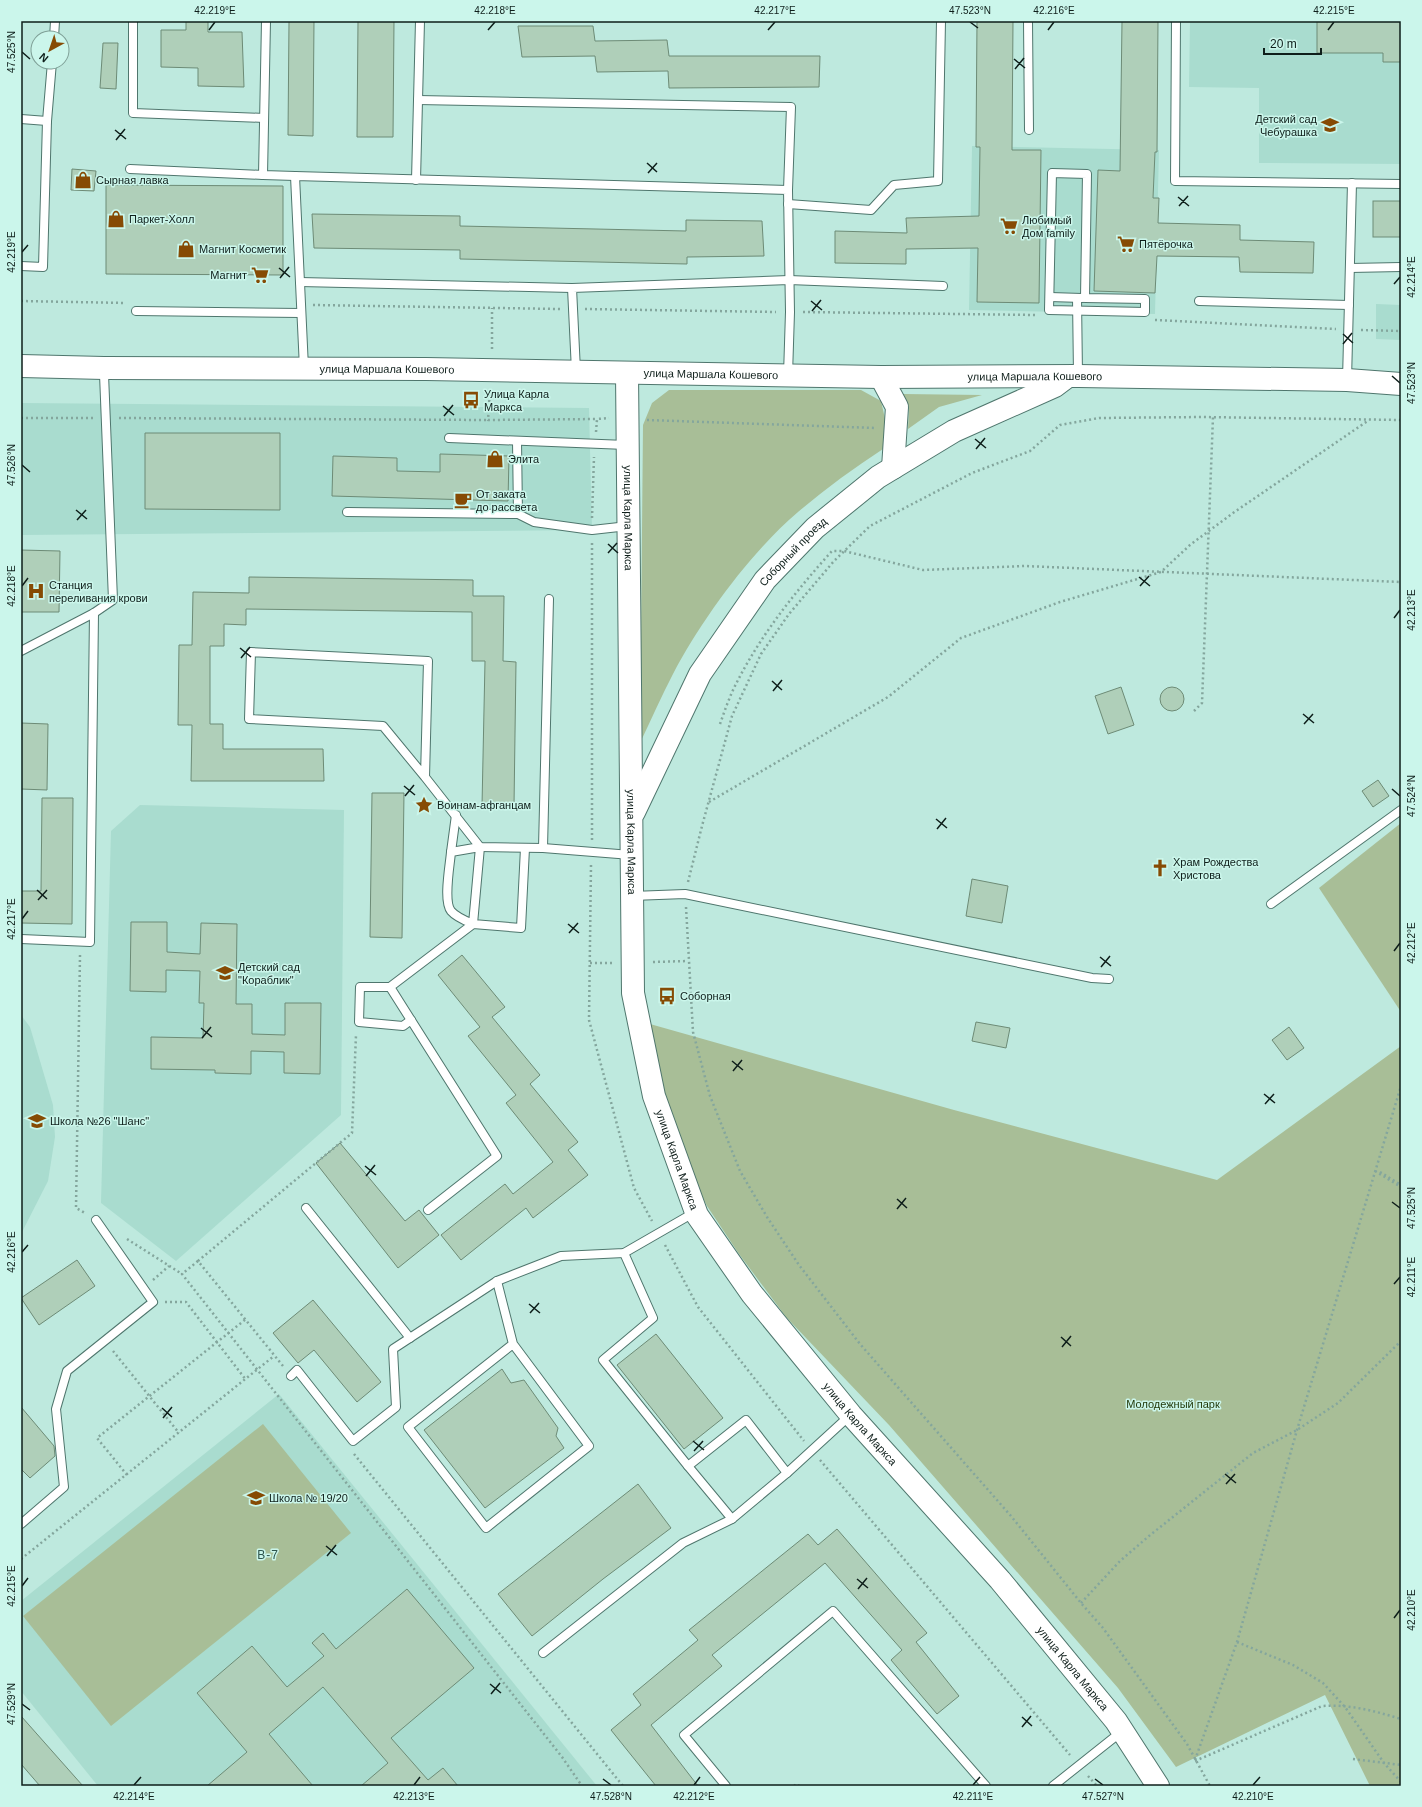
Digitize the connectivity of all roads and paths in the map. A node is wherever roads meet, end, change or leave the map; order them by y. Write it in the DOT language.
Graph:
graph roads {
  1 [pos="133,21"];
  2 [pos="266,21"];
  3 [pos="420,21"];
  4 [pos="942,21"];
  5 [pos="1028,21"];
  6 [pos="1176,21"];
  7 [pos="51,70"];
  8 [pos="418,100"];
  9 [pos="264,118"];
  10 [pos="21,119"];
  11 [pos="47,121"];
  12 [pos="1029,130"];
  13 [pos="130,169"];
  14 [pos="263,175"];
  15 [pos="295,176"];
  16 [pos="416,180"];
  17 [pos="1352,183"];
  18 [pos="1401,184"];
  19 [pos="788,190"];
  20 [pos="788,204"];
  21 [pos="21,266"];
  22 [pos="1401,267"];
  23 [pos="1350,268"];
  24 [pos="789,280"];
  25 [pos="300,282"];
  26 [pos="943,286"];
  27 [pos="572,288"];
  28 [pos="1050,297"];
  29 [pos="1081,298"];
  30 [pos="21,301"];
  31 [pos="1199,301"];
  32 [pos="130,303"];
  33 [pos="1349,305"];
  34 [pos="492,308"];
  35 [pos="301,309"];
  36 [pos="573,309"];
  37 [pos="136,311"];
  38 [pos="1078,311"];
  39 [pos="790,312"];
  40 [pos="1039,315"];
  41 [pos="1150,320"];
  42 [pos="1349,330"];
  43 [pos="1401,330"];
  44 [pos="21,366"];
  45 [pos="21,372"];
  46 [pos="576,372"];
  47 [pos="304,373"];
  48 [pos="104,374"];
  49 [pos="491,374"];
  50 [pos="625,376"];
  51 [pos="788,376"];
  52 [pos="1067,380"];
  53 [pos="1347,380"];
  54 [pos="883,381"];
  55 [pos="1401,384"];
  56 [pos="1401,389"];
  57 [pos="1213,417"];
  58 [pos="21,418"];
  59 [pos="100,418"];
  60 [pos="116,418"];
  61 [pos="625,418"];
  62 [pos="597,419"];
  63 [pos="488,420"];
  64 [pos="1369,420"];
  65 [pos="1401,420"];
  66 [pos="877,428"];
  67 [pos="449,438"];
  68 [pos="517,441"];
  69 [pos="595,444"];
  70 [pos="625,445"];
  71 [pos="893,468"];
  72 [pos="347,512"];
  73 [pos="518,514"];
  74 [pos="626,526"];
  75 [pos="592,530"];
  76 [pos="1208,532"];
  77 [pos="844,551"];
  78 [pos="1161,572"];
  79 [pos="1206,574"];
  80 [pos="1401,582"];
  81 [pos="549,599"];
  82 [pos="94,613"];
  83 [pos="21,651"];
  84 [pos="1194,711"];
  85 [pos="720,724"];
  86 [pos="425,777"];
  87 [pos="708,802"];
  88 [pos="1401,810"];
  89 [pos="456,815"];
  90 [pos="629,821"];
  91 [pos="480,846"];
  92 [pos="525,848"];
  93 [pos="542,848"];
  94 [pos="451,852"];
  95 [pos="592,853"];
  96 [pos="629,855"];
  97 [pos="685,894"];
  98 [pos="631,896"];
  99 [pos="1271,904"];
  100 [pos="473,924"];
  101 [pos="21,939"];
  102 [pos="80,941"];
  103 [pos="1109,979"];
  104 [pos="390,987"];
  105 [pos="410,1020"];
  106 [pos="1401,1086"];
  107 [pos="1376,1170"];
  108 [pos="1401,1186"];
  109 [pos="306,1208"];
  110 [pos="428,1210"];
  111 [pos="690,1215"];
  112 [pos="96,1220"];
  113 [pos="659,1233"];
  114 [pos="122,1237"];
  115 [pos="624,1253"];
  116 [pos="198,1260"];
  117 [pos="169,1266"];
  118 [pos="182,1274"];
  119 [pos="497,1281"];
  120 [pos="143,1288"];
  121 [pos="153,1302"];
  122 [pos="246,1319"];
  123 [pos="228,1333"];
  124 [pos="410,1338"];
  125 [pos="1401,1341"];
  126 [pos="105,1342"];
  127 [pos="217,1342"];
  128 [pos="513,1344"];
  129 [pos="274,1356"];
  130 [pos="258,1370"];
  131 [pos="291,1376"];
  132 [pos="246,1380"];
  133 [pos="149,1396"];
  134 [pos="846,1419"];
  135 [pos="1297,1430"];
  136 [pos="179,1433"];
  137 [pos="812,1450"];
  138 [pos="688,1466"];
  139 [pos="787,1473"];
  140 [pos="127,1475"];
  141 [pos="732,1519"];
  142 [pos="21,1524"];
  143 [pos="21,1559"];
  144 [pos="1081,1603"];
  145 [pos="1237,1642"];
  146 [pos="543,1653"];
  147 [pos="1345,1707"];
  148 [pos="1401,1719"];
  149 [pos="1116,1736"];
  150 [pos="1353,1759"];
  151 [pos="1195,1761"];
  152 [pos="1384,1763"];
  153 [pos="1078,1765"];
  154 [pos="1401,1766"];
  155 [pos="1401,1782"];
  156 [pos="582,1786"];
  157 [pos="726,1786"];
  158 [pos="794,1786"];
  159 [pos="799,1786"];
  160 [pos="986,1786"];
  161 [pos="1053,1786"];
  162 [pos="1097,1786"];
  163 [pos="1145,1786"];
  164 [pos="1158,1786"];
  165 [pos="1210,1786"];
  1 -- 9 [label="lane"];
  2 -- 9 [label="lane"];
  3 -- 8 [label="lane"];
  4 -- 20 [label="lane"];
  5 -- 12 [label="lane"];
  6 -- 17 [label="lane"];
  7 -- 11 [label="lane"];
  8 -- 16 [label="lane"];
  8 -- 19 [label="lane"];
  9 -- 14 [label="lane"];
  10 -- 11 [label="lane"];
  11 -- 21 [label="lane"];
  13 -- 14 [label="lane"];
  14 -- 15 [label="lane"];
  15 -- 16 [label="lane"];
  15 -- 25 [label="lane"];
  16 -- 19 [label="lane"];
  17 -- 18 [label="lane"];
  17 -- 23 [label="lane"];
  19 -- 20 [label="lane"];
  20 -- 24 [label="lane"];
  22 -- 23 [label="lane"];
  23 -- 33 [label="lane"];
  24 -- 26 [label="lane"];
  24 -- 27 [label="lane"];
  24 -- 39 [label="lane"];
  25 -- 27 [label="lane"];
  25 -- 35 [label="lane"];
  27 -- 36 [label="lane"];
  28 -- 29 [label="lane"];
  28 -- 29 [label="lane"];
  28 -- 38 [label="lane"];
  29 -- 38 [label="lane"];
  29 -- 38 [label="lane"];
  30 -- 32 [label="path"];
  31 -- 33 [label="lane"];
  33 -- 42 [label="lane"];
  34 -- 35 [label="path"];
  34 -- 36 [label="path"];
  34 -- 49 [label="path"];
  35 -- 37 [label="lane"];
  35 -- 47 [label="lane"];
  36 -- 39 [label="path"];
  36 -- 46 [label="lane"];
  38 -- 52 [label="lane"];
  39 -- 40 [label="path"];
  39 -- 51 [label="lane"];
  41 -- 42 [label="path"];
  42 -- 43 [label="path"];
  42 -- 53 [label="lane"];
  44 -- 47 [label="street, улица Маршала Кошевого"];
  45 -- 48 [label="street"];
  46 -- 49 [label="street, улица Маршала Кошевого"];
  46 -- 50 [label="street, улица Маршала Кошевого"];
  47 -- 48 [label="street"];
  47 -- 49 [label="street, улица Маршала Кошевого"];
  48 -- 82 [label="lane"];
  49 -- 50 [label="street"];
  49 -- 63 [label="path"];
  50 -- 51 [label="street, улица Маршала Кошевого"];
  50 -- 54 [label="street"];
  50 -- 61 [label="street, улица Карла Маркса"];
  51 -- 54 [label="street, улица Маршала Кошевого"];
  52 -- 53 [label="street, улица Маршала Кошевого"];
  52 -- 54 [label="street, улица Маршала Кошевого"];
  52 -- 56 [label="street"];
  52 -- 71 [label="street, Соборный проезд"];
  53 -- 55 [label="street, улица Маршала Кошевого"];
  54 -- 71 [label="street"];
  57 -- 64 [label="path"];
  57 -- 76 [label="path"];
  57 -- 77 [label="path"];
  58 -- 59 [label="path"];
  60 -- 63 [label="path"];
  61 -- 62 [label="path"];
  61 -- 66 [label="path"];
  61 -- 70 [label="street, улица Карла Маркса"];
  62 -- 63 [label="path"];
  62 -- 69 [label="path"];
  64 -- 65 [label="path"];
  64 -- 76 [label="path"];
  67 -- 68 [label="lane"];
  68 -- 69 [label="lane"];
  68 -- 73 [label="lane"];
  69 -- 70 [label="lane"];
  69 -- 75 [label="path"];
  70 -- 74 [label="street, улица Карла Маркса"];
  71 -- 90 [label="street, Соборный проезд"];
  72 -- 73 [label="lane"];
  73 -- 75 [label="lane"];
  74 -- 75 [label="lane"];
  74 -- 90 [label="street, улица Карла Маркса"];
  75 -- 95 [label="path"];
  76 -- 78 [label="path"];
  76 -- 79 [label="path"];
  77 -- 78 [label="path"];
  77 -- 85 [label="path"];
  77 -- 87 [label="path"];
  78 -- 79 [label="path"];
  78 -- 87 [label="path"];
  79 -- 80 [label="path"];
  79 -- 84 [label="path"];
  81 -- 93 [label="lane"];
  82 -- 83 [label="lane"];
  82 -- 102 [label="lane"];
  86 -- 86 [label="lane"];
  86 -- 89 [label="lane"];
  87 -- 97 [label="path"];
  88 -- 99 [label="lane"];
  89 -- 91 [label="lane"];
  89 -- 94 [label="lane"];
  90 -- 96 [label="street, улица Карла Маркса"];
  91 -- 92 [label="lane"];
  91 -- 94 [label="lane"];
  91 -- 100 [label="lane"];
  92 -- 93 [label="lane"];
  92 -- 100 [label="lane"];
  93 -- 95 [label="lane"];
  94 -- 100 [label="lane"];
  95 -- 96 [label="lane"];
  95 -- 113 [label="path"];
  96 -- 98 [label="street, улица Карла Маркса"];
  97 -- 98 [label="lane"];
  97 -- 103 [label="lane"];
  97 -- 144 [label="path"];
  98 -- 111 [label="street"];
  98 -- 164 [label="street, улица Карла Маркса"];
  100 -- 104 [label="lane"];
  101 -- 102 [label="lane"];
  102 -- 112 [label="path"];
  104 -- 105 [label="lane"];
  104 -- 105 [label="lane"];
  105 -- 110 [label="lane"];
  106 -- 107 [label="path"];
  107 -- 108 [label="path"];
  107 -- 135 [label="path"];
  109 -- 124 [label="lane"];
  111 -- 113 [label="lane"];
  111 -- 134 [label="street"];
  112 -- 120 [label="lane"];
  113 -- 115 [label="lane"];
  113 -- 137 [label="path"];
  114 -- 117 [label="path"];
  115 -- 119 [label="lane"];
  115 -- 138 [label="lane"];
  116 -- 118 [label="path"];
  117 -- 118 [label="path"];
  117 -- 120 [label="path"];
  118 -- 123 [label="path"];
  119 -- 124 [label="lane"];
  119 -- 128 [label="lane"];
  120 -- 121 [label="lane"];
  121 -- 126 [label="lane"];
  121 -- 127 [label="path"];
  122 -- 123 [label="path"];
  123 -- 127 [label="path"];
  123 -- 130 [label="path"];
  124 -- 131 [label="lane"];
  125 -- 135 [label="path"];
  126 -- 133 [label="path"];
  126 -- 142 [label="lane"];
  127 -- 132 [label="path"];
  127 -- 133 [label="path"];
  128 -- 128 [label="lane"];
  129 -- 130 [label="path"];
  130 -- 132 [label="path"];
  130 -- 156 [label="path"];
  132 -- 136 [label="path"];
  133 -- 136 [label="path"];
  133 -- 140 [label="path"];
  134 -- 137 [label="lane"];
  134 -- 149 [label="street"];
  135 -- 144 [label="path"];
  135 -- 145 [label="path"];
  136 -- 140 [label="path"];
  137 -- 139 [label="lane"];
  137 -- 153 [label="path"];
  138 -- 139 [label="lane"];
  138 -- 141 [label="lane"];
  139 -- 141 [label="lane"];
  140 -- 143 [label="path"];
  141 -- 146 [label="lane"];
  144 -- 151 [label="path"];
  145 -- 147 [label="path"];
  145 -- 151 [label="path"];
  147 -- 148 [label="path"];
  147 -- 151 [label="path"];
  147 -- 152 [label="path"];
  149 -- 153 [label="lane"];
  149 -- 163 [label="street"];
  150 -- 152 [label="path"];
  151 -- 165 [label="path"];
  152 -- 154 [label="path"];
  152 -- 155 [label="path"];
  153 -- 161 [label="lane"];
  153 -- 162 [label="path"];
  157 -- 160 [label="lane"];
  158 -- 159 [label="path"];
}
